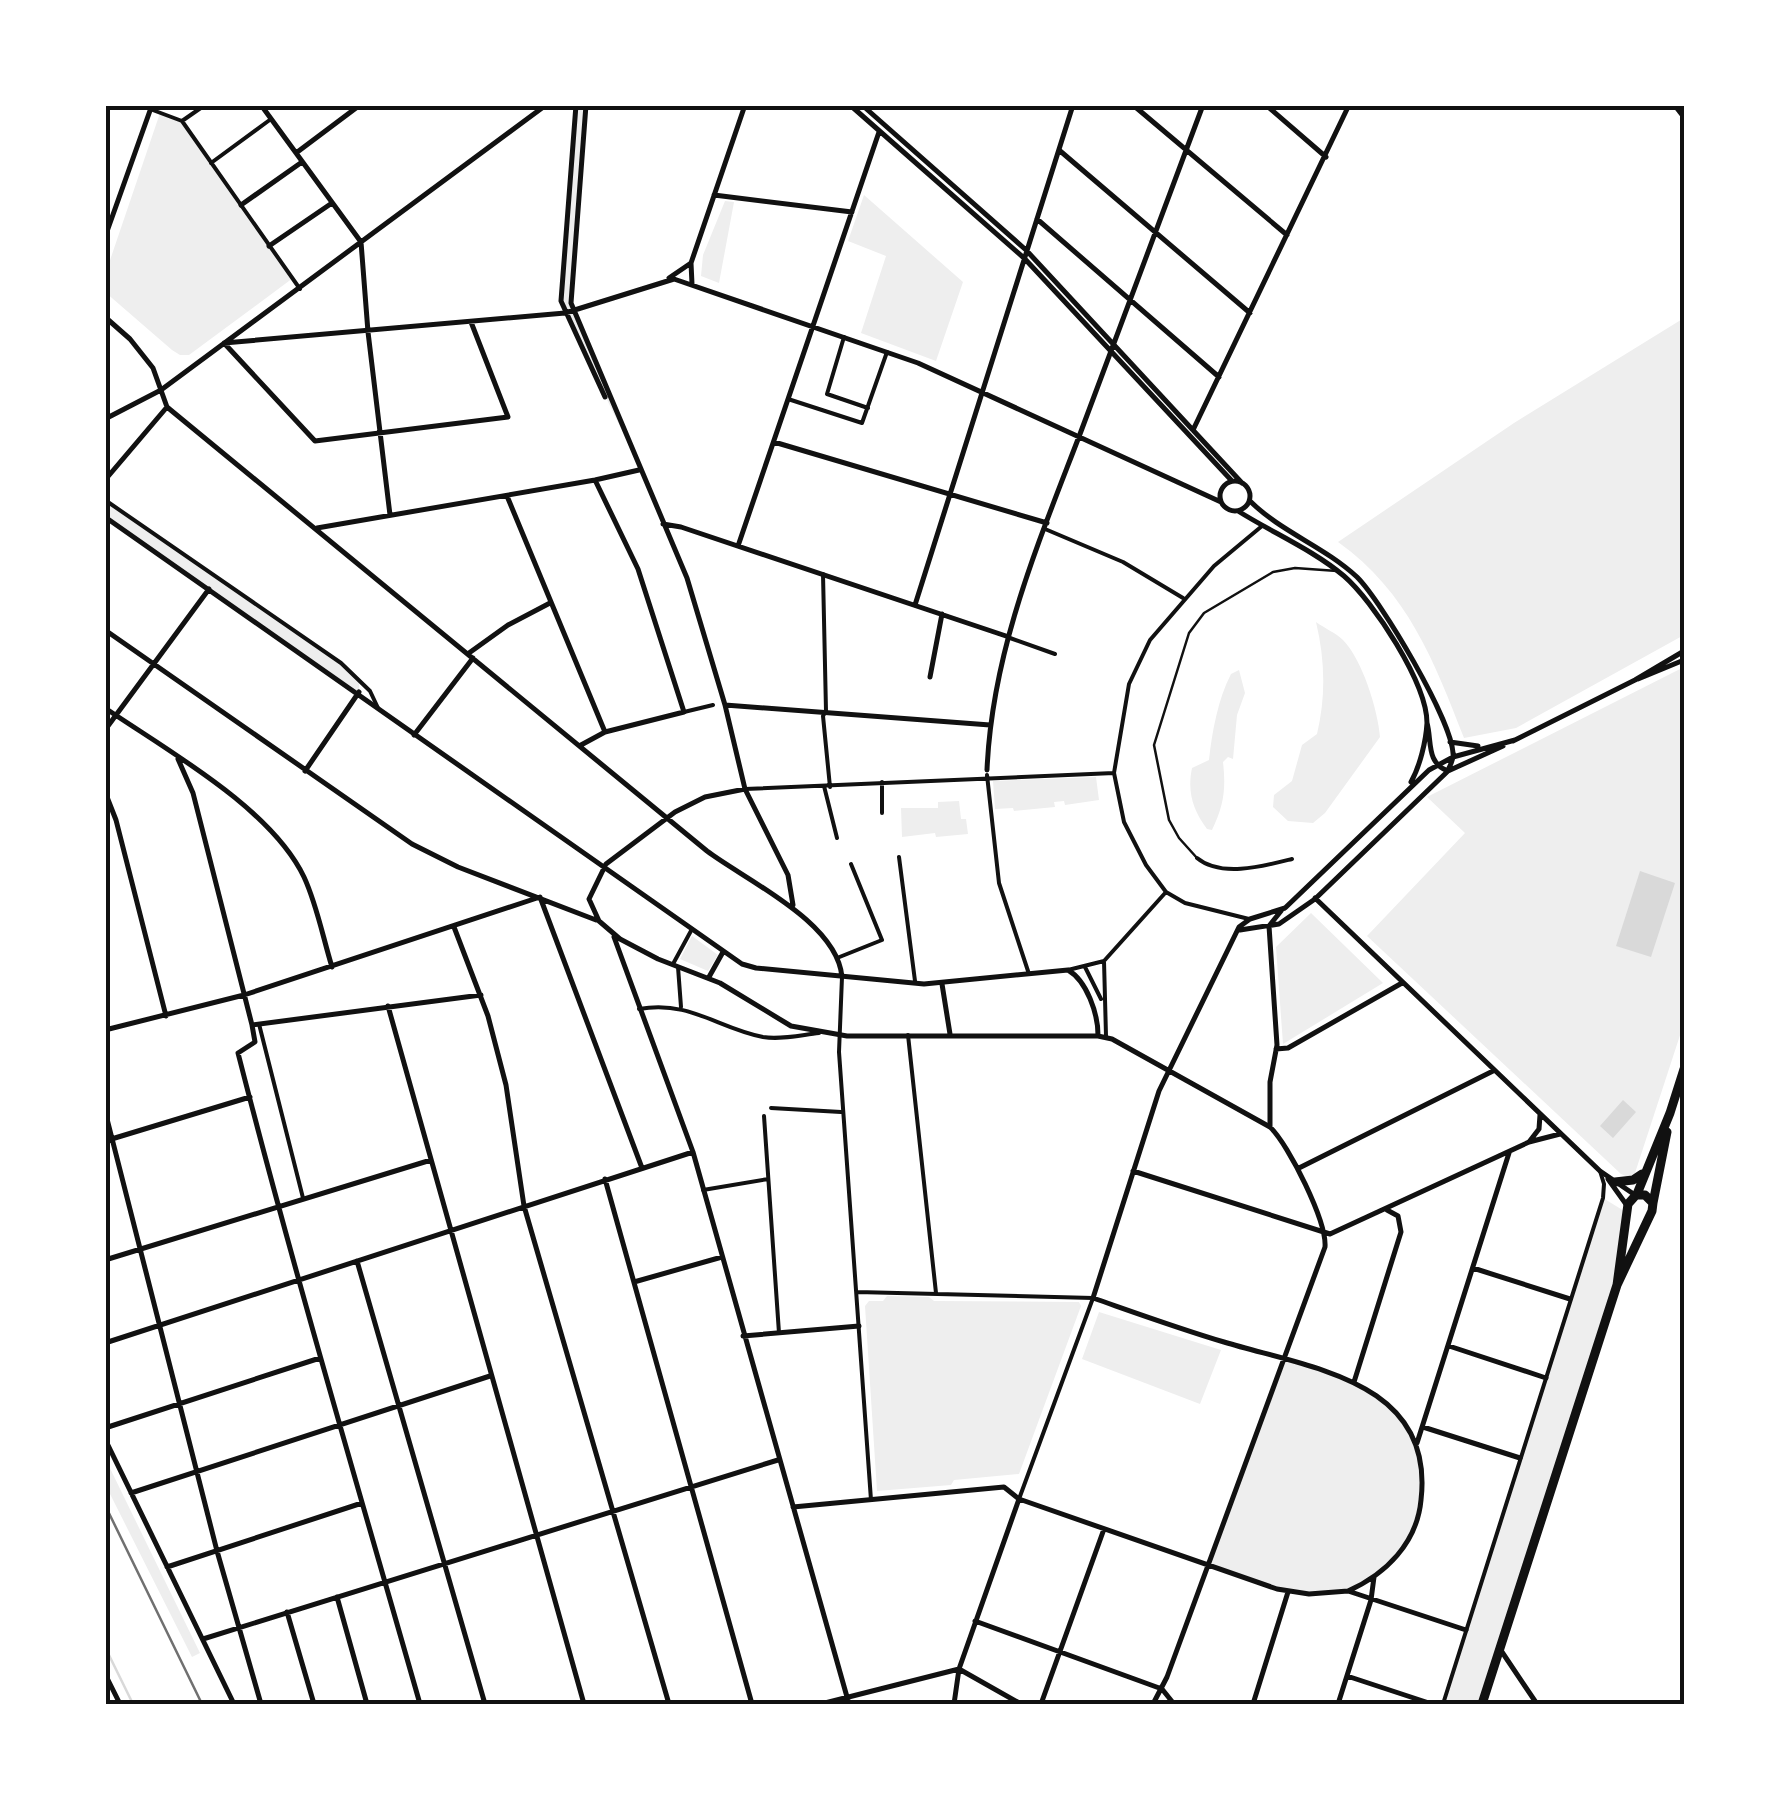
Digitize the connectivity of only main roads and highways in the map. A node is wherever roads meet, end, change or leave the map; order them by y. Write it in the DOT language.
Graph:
graph roads {
  1 [pos="1677,105"];
  2 [pos="1684,114"];
  3 [pos="1684,1070"];
  4 [pos="1670,1113"];
  5 [pos="1648,1168"];
  6 [pos="1611,1179"];
  7 [pos="1636,1194"];
  8 [pos="1652,1208"];
  9 [pos="1628,1210"];
  10 [pos="1616,1285"];
  11 [pos="1482,1704"];
  1 -- 2 [label="main road"];
  3 -- 4 [label="main road"];
  4 -- 5 [label="main road"];
  4 -- 8 [label="main road"];
  5 -- 6 [label="main road"];
  5 -- 7 [label="main road"];
  7 -- 8 [label="main road"];
  7 -- 9 [label="main road"];
  8 -- 9 [label="main road"];
  8 -- 10 [label="main road"];
  9 -- 10 [label="main road"];
  10 -- 11 [label="main road"];
}
